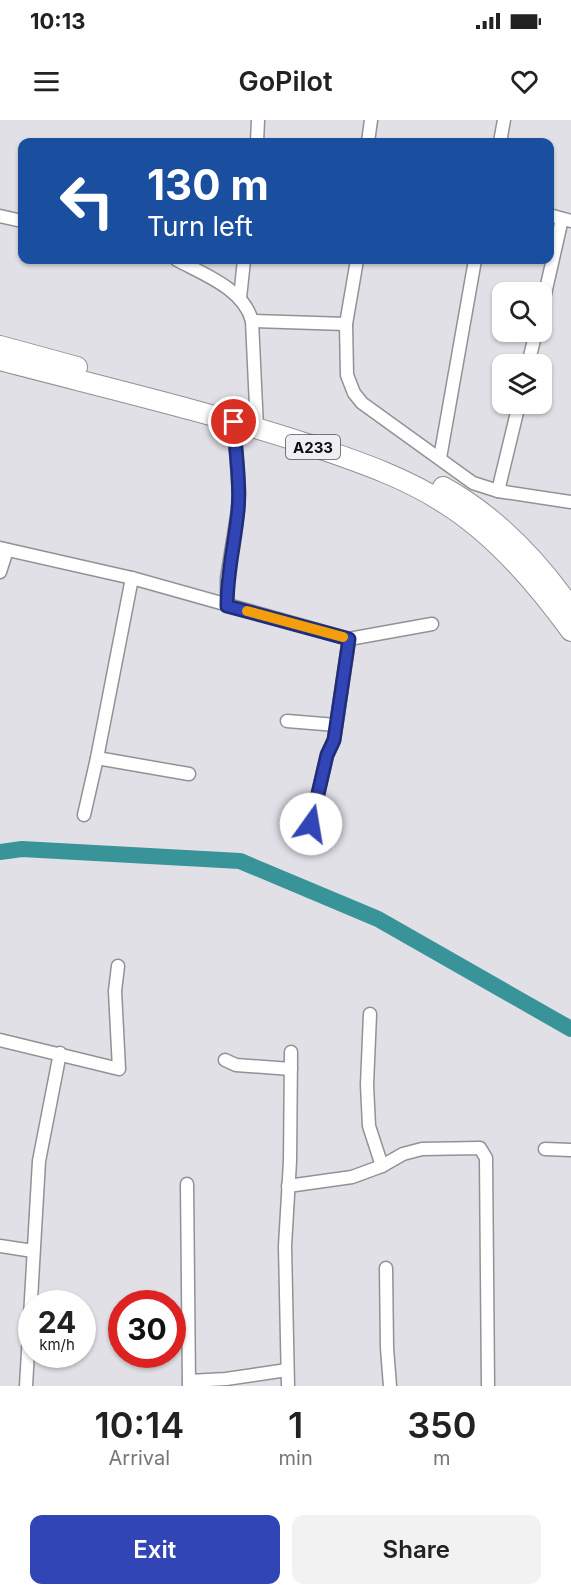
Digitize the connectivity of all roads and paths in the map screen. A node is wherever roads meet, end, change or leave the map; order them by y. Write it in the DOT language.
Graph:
graph roads {
  1 [pos="258,120"];
  2 [pos="371,120"];
  3 [pos="504,120"];
  4 [pos="257,138"];
  5 [pos="369,138"];
  6 [pos="501,138"];
  7 [pos="0,216"];
  8 [pos="18,220"];
  9 [pos="567,220"];
  10 [pos="184,264"];
  11 [pos="244,264"];
  12 [pos="356,264"];
  13 [pos="474,264"];
  14 [pos="549,282"];
  15 [pos="240,298"];
  16 [pos="252,321"];
  17 [pos="346,324"];
  18 [pos="0,346"];
  19 [pos="0,360"];
  20 [pos="517,414"];
  21 [pos="234,422"];
  22 [pos="257,422"];
  23 [pos="440,458"];
  24 [pos="498,491"];
  25 [pos="571,502"];
  26 [pos="4,549"];
  27 [pos="0,572"];
  28 [pos="132,578"];
  29 [pos="227,606"];
  30 [pos="571,608"];
  31 [pos="432,624"];
  32 [pos="571,631"];
  33 [pos="349,639"];
  34 [pos="287,721"];
  35 [pos="336,725"];
  36 [pos="97,758"];
  37 [pos="189,774"];
  38 [pos="84,814"];
  39 [pos="311,824"];
  40 [pos="118,966"];
  41 [pos="370,1014"];
  42 [pos="0,1040"];
  43 [pos="291,1052"];
  44 [pos="60,1053"];
  45 [pos="225,1060"];
  46 [pos="291,1069"];
  47 [pos="545,1149"];
  48 [pos="571,1150"];
  49 [pos="382,1166"];
  50 [pos="187,1184"];
  51 [pos="288,1186"];
  52 [pos="0,1246"];
  53 [pos="33,1251"];
  54 [pos="386,1268"];
  55 [pos="287,1370"];
  56 [pos="189,1384"];
  57 [pos="26,1386"];
  58 [pos="288,1386"];
  59 [pos="390,1386"];
  60 [pos="488,1386"];
  1 -- 4 [label="street"];
  2 -- 5 [label="street"];
  3 -- 6 [label="street"];
  7 -- 8 [label="street"];
  9 -- 14 [label="street"];
  10 -- 15 [label="street"];
  11 -- 15 [label="street"];
  12 -- 17 [label="street"];
  13 -- 23 [label="street"];
  15 -- 16 [label="street"];
  16 -- 17 [label="street"];
  16 -- 22 [label="street"];
  17 -- 23 [label="street"];
  18 -- 22 [label="highway, A233"];
  19 -- 21 [label="highway, A233"];
  20 -- 24 [label="street"];
  21 -- 22 [label="highway, A233"];
  21 -- 29 [label="street"];
  22 -- 30 [label="highway, A233"];
  22 -- 32 [label="highway, A233"];
  23 -- 24 [label="street"];
  24 -- 25 [label="street"];
  26 -- 27 [label="street"];
  26 -- 28 [label="street"];
  28 -- 29 [label="street"];
  28 -- 36 [label="street"];
  29 -- 33 [label="street"];
  31 -- 33 [label="street"];
  33 -- 35 [label="street"];
  34 -- 35 [label="street"];
  35 -- 39 [label="street"];
  36 -- 37 [label="street"];
  36 -- 38 [label="street"];
  40 -- 44 [label="street"];
  41 -- 49 [label="street"];
  42 -- 44 [label="street"];
  43 -- 46 [label="street"];
  44 -- 53 [label="street"];
  45 -- 46 [label="street"];
  46 -- 51 [label="street"];
  47 -- 48 [label="street"];
  49 -- 51 [label="street"];
  49 -- 60 [label="street"];
  50 -- 56 [label="street"];
  51 -- 55 [label="street"];
  52 -- 53 [label="street"];
  53 -- 57 [label="street"];
  54 -- 59 [label="street"];
  55 -- 56 [label="street"];
  55 -- 58 [label="street"];
}
